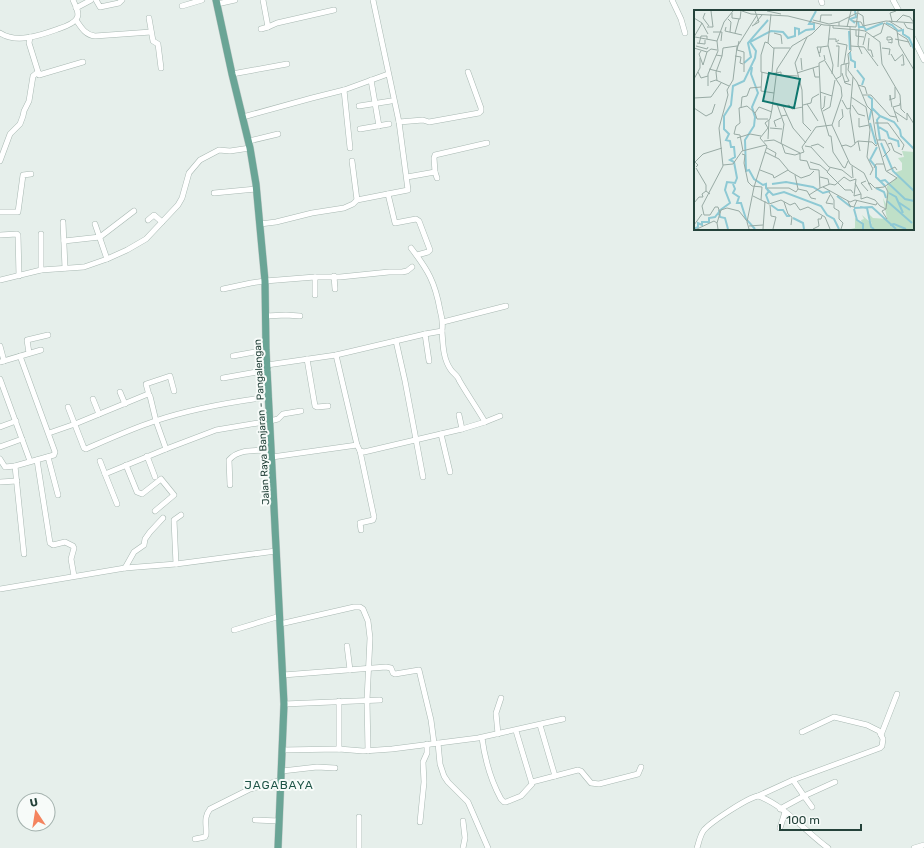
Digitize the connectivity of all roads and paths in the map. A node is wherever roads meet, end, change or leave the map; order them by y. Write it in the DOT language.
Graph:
graph roads {
  1 [pos="73,0"];
  2 [pos="91,0"];
  3 [pos="96,0"];
  4 [pos="122,0"];
  5 [pos="202,0"];
  6 [pos="235,0"];
  7 [pos="263,0"];
  8 [pos="373,0"];
  9 [pos="672,0"];
  10 [pos="893,0"];
  11 [pos="217,2"];
  12 [pos="182,6"];
  13 [pos="76,8"];
  14 [pos="334,10"];
  15 [pos="898,10"];
  16 [pos="149,18"];
  17 [pos="76,20"];
  18 [pos="268,26"];
  19 [pos="261,29"];
  20 [pos="151,32"];
  21 [pos="0,33"];
  22 [pos="685,33"];
  23 [pos="30,37"];
  24 [pos="914,40"];
  25 [pos="924,60"];
  26 [pos="83,62"];
  27 [pos="288,64"];
  28 [pos="161,68"];
  29 [pos="468,72"];
  30 [pos="39,74"];
  31 [pos="232,74"];
  32 [pos="388,74"];
  33 [pos="371,80"];
  34 [pos="344,90"];
  35 [pos="391,101"];
  36 [pos="375,104"];
  37 [pos="359,106"];
  38 [pos="244,117"];
  39 [pos="399,122"];
  40 [pos="388,124"];
  41 [pos="379,126"];
  42 [pos="360,129"];
  43 [pos="278,134"];
  44 [pos="487,143"];
  45 [pos="250,145"];
  46 [pos="350,148"];
  47 [pos="0,160"];
  48 [pos="352,161"];
  49 [pos="435,172"];
  50 [pos="31,174"];
  51 [pos="407,177"];
  52 [pos="437,178"];
  53 [pos="256,189"];
  54 [pos="214,193"];
  55 [pos="388,194"];
  56 [pos="357,200"];
  57 [pos="134,211"];
  58 [pos="0,212"];
  59 [pos="148,220"];
  60 [pos="63,222"];
  61 [pos="162,222"];
  62 [pos="96,224"];
  63 [pos="260,224"];
  64 [pos="41,234"];
  65 [pos="0,235"];
  66 [pos="100,237"];
  67 [pos="64,241"];
  68 [pos="411,248"];
  69 [pos="417,255"];
  70 [pos="107,260"];
  71 [pos="412,267"];
  72 [pos="65,268"];
  73 [pos="41,270"];
  74 [pos="19,276"];
  75 [pos="334,276"];
  76 [pos="315,277"];
  77 [pos="0,280"];
  78 [pos="265,281"];
  79 [pos="223,289"];
  80 [pos="335,289"];
  81 [pos="315,295"];
  82 [pos="506,306"];
  83 [pos="266,316"];
  84 [pos="300,316"];
  85 [pos="443,322"];
  86 [pos="442,331"];
  87 [pos="425,334"];
  88 [pos="48,335"];
  89 [pos="396,341"];
  90 [pos="0,346"];
  91 [pos="41,350"];
  92 [pos="266,350"];
  93 [pos="29,353"];
  94 [pos="336,355"];
  95 [pos="20,356"];
  96 [pos="233,356"];
  97 [pos="307,359"];
  98 [pos="429,361"];
  99 [pos="2,362"];
  100 [pos="267,367"];
  101 [pos="223,378"];
  102 [pos="1,382"];
  103 [pos="174,391"];
  104 [pos="120,392"];
  105 [pos="149,395"];
  106 [pos="268,397"];
  107 [pos="93,399"];
  108 [pos="125,404"];
  109 [pos="328,406"];
  110 [pos="68,407"];
  111 [pos="301,411"];
  112 [pos="99,414"];
  113 [pos="459,415"];
  114 [pos="500,416"];
  115 [pos="16,421"];
  116 [pos="156,421"];
  117 [pos="270,421"];
  118 [pos="485,422"];
  119 [pos="75,424"];
  120 [pos="0,427"];
  121 [pos="462,429"];
  122 [pos="49,433"];
  123 [pos="441,434"];
  124 [pos="22,439"];
  125 [pos="416,440"];
  126 [pos="357,445"];
  127 [pos="0,447"];
  128 [pos="166,449"];
  129 [pos="360,451"];
  130 [pos="272,454"];
  131 [pos="147,456"];
  132 [pos="48,457"];
  133 [pos="0,459"];
  134 [pos="37,460"];
  135 [pos="30,461"];
  136 [pos="100,461"];
  137 [pos="126,465"];
  138 [pos="15,466"];
  139 [pos="450,472"];
  140 [pos="105,474"];
  141 [pos="155,477"];
  142 [pos="423,477"];
  143 [pos="17,481"];
  144 [pos="0,482"];
  145 [pos="230,485"];
  146 [pos="58,495"];
  147 [pos="117,504"];
  148 [pos="155,511"];
  149 [pos="181,515"];
  150 [pos="163,518"];
  151 [pos="361,530"];
  152 [pos="276,551"];
  153 [pos="24,554"];
  154 [pos="176,564"];
  155 [pos="124,568"];
  156 [pos="74,576"];
  157 [pos="0,589"];
  158 [pos="280,620"];
  159 [pos="234,630"];
  160 [pos="347,646"];
  161 [pos="368,669"];
  162 [pos="350,670"];
  163 [pos="283,675"];
  164 [pos="897,694"];
  165 [pos="501,698"];
  166 [pos="367,700"];
  167 [pos="380,700"];
  168 [pos="339,701"];
  169 [pos="284,704"];
  170 [pos="564,719"];
  171 [pos="540,725"];
  172 [pos="516,731"];
  173 [pos="802,732"];
  174 [pos="498,734"];
  175 [pos="882,735"];
  176 [pos="482,738"];
  177 [pos="436,743"];
  178 [pos="426,744"];
  179 [pos="339,749"];
  180 [pos="282,750"];
  181 [pos="368,751"];
  182 [pos="642,767"];
  183 [pos="335,768"];
  184 [pos="282,771"];
  185 [pos="555,776"];
  186 [pos="282,780"];
  187 [pos="793,780"];
  188 [pos="532,782"];
  189 [pos="835,782"];
  190 [pos="758,796"];
  191 [pos="804,796"];
  192 [pos="812,807"];
  193 [pos="782,811"];
  194 [pos="359,817"];
  195 [pos="255,820"];
  196 [pos="279,821"];
  197 [pos="463,821"];
  198 [pos="420,822"];
  199 [pos="780,828"];
  200 [pos="195,839"];
  201 [pos="924,845"];
  202 [pos="278,848"];
  203 [pos="359,848"];
  204 [pos="462,848"];
  205 [pos="488,848"];
  206 [pos="697,848"];
  207 [pos="828,848"];
  208 [pos="914,848"];
  1 -- 13 [label="street"];
  2 -- 13 [label="street"];
  3 -- 4 [label="street"];
  5 -- 12 [label="street"];
  6 -- 11 [label="street"];
  7 -- 18 [label="street"];
  8 -- 32 [label="street"];
  9 -- 22 [label="street"];
  10 -- 15 [label="street"];
  11 -- 31 [label="main road, Jalan Raya Banjaran - Pangalengan"];
  13 -- 17 [label="street"];
  14 -- 18 [label="street"];
  16 -- 20 [label="street"];
  17 -- 20 [label="street"];
  17 -- 23 [label="street"];
  18 -- 19 [label="street"];
  20 -- 28 [label="street"];
  21 -- 23 [label="street"];
  23 -- 30 [label="street"];
  24 -- 25 [label="street"];
  26 -- 30 [label="street"];
  27 -- 31 [label="street"];
  29 -- 39 [label="street"];
  30 -- 47 [label="street"];
  31 -- 38 [label="main road, Jalan Raya Banjaran - Pangalengan"];
  32 -- 33 [label="street"];
  32 -- 39 [label="street"];
  33 -- 34 [label="street"];
  33 -- 36 [label="street"];
  34 -- 38 [label="street"];
  34 -- 46 [label="street"];
  35 -- 36 [label="street"];
  36 -- 37 [label="street"];
  36 -- 41 [label="street"];
  38 -- 45 [label="main road, Jalan Raya Banjaran - Pangalengan"];
  39 -- 51 [label="street"];
  40 -- 41 [label="street"];
  41 -- 42 [label="street"];
  43 -- 45 [label="street"];
  44 -- 49 [label="street"];
  45 -- 53 [label="main road, Jalan Raya Banjaran - Pangalengan"];
  45 -- 61 [label="street"];
  48 -- 56 [label="street"];
  49 -- 51 [label="street"];
  49 -- 52 [label="street"];
  50 -- 58 [label="street"];
  51 -- 55 [label="street"];
  53 -- 54 [label="street"];
  53 -- 63 [label="main road, Jalan Raya Banjaran - Pangalengan"];
  55 -- 56 [label="street"];
  55 -- 69 [label="street"];
  56 -- 63 [label="street"];
  57 -- 66 [label="street"];
  59 -- 61 [label="street"];
  60 -- 67 [label="street"];
  61 -- 70 [label="street"];
  62 -- 66 [label="street"];
  63 -- 78 [label="main road, Jalan Raya Banjaran - Pangalengan"];
  64 -- 73 [label="street"];
  65 -- 74 [label="street"];
  66 -- 67 [label="street"];
  66 -- 70 [label="street"];
  67 -- 72 [label="street"];
  68 -- 69 [label="street"];
  69 -- 85 [label="street"];
  70 -- 72 [label="street"];
  71 -- 75 [label="street"];
  72 -- 73 [label="street"];
  73 -- 74 [label="street"];
  74 -- 77 [label="street"];
  75 -- 76 [label="street"];
  75 -- 80 [label="street"];
  76 -- 78 [label="street"];
  76 -- 81 [label="street"];
  78 -- 79 [label="street"];
  78 -- 83 [label="main road, Jalan Raya Banjaran - Pangalengan"];
  82 -- 85 [label="street"];
  83 -- 84 [label="street"];
  83 -- 92 [label="main road, Jalan Raya Banjaran - Pangalengan"];
  85 -- 86 [label="street"];
  86 -- 87 [label="street"];
  86 -- 118 [label="street"];
  87 -- 89 [label="street"];
  87 -- 98 [label="street"];
  88 -- 93 [label="street"];
  89 -- 94 [label="street"];
  89 -- 125 [label="street"];
  90 -- 99 [label="street"];
  91 -- 93 [label="street"];
  92 -- 96 [label="street"];
  92 -- 100 [label="main road, Jalan Raya Banjaran - Pangalengan"];
  93 -- 95 [label="street"];
  94 -- 97 [label="street"];
  94 -- 126 [label="street"];
  95 -- 99 [label="street"];
  95 -- 122 [label="street"];
  97 -- 100 [label="street"];
  97 -- 109 [label="street"];
  100 -- 101 [label="street"];
  100 -- 106 [label="main road, Jalan Raya Banjaran - Pangalengan"];
  102 -- 115 [label="street"];
  103 -- 105 [label="street"];
  104 -- 108 [label="street"];
  105 -- 108 [label="street"];
  105 -- 116 [label="street"];
  106 -- 116 [label="street"];
  106 -- 117 [label="main road, Jalan Raya Banjaran - Pangalengan"];
  107 -- 112 [label="street"];
  108 -- 112 [label="street"];
  110 -- 119 [label="street"];
  111 -- 117 [label="street"];
  112 -- 119 [label="street"];
  113 -- 121 [label="street"];
  114 -- 118 [label="street"];
  115 -- 120 [label="street"];
  115 -- 124 [label="street"];
  116 -- 119 [label="street"];
  116 -- 128 [label="street"];
  117 -- 128 [label="street"];
  117 -- 130 [label="main road, Jalan Raya Banjaran - Pangalengan"];
  118 -- 121 [label="street"];
  119 -- 122 [label="street"];
  121 -- 123 [label="street"];
  122 -- 132 [label="street"];
  123 -- 125 [label="street"];
  123 -- 139 [label="street"];
  124 -- 127 [label="street"];
  124 -- 135 [label="street"];
  125 -- 129 [label="street"];
  125 -- 142 [label="street"];
  126 -- 129 [label="street"];
  126 -- 130 [label="street"];
  128 -- 131 [label="street"];
  129 -- 151 [label="street"];
  130 -- 145 [label="street"];
  130 -- 152 [label="main road, Jalan Raya Banjaran - Pangalengan"];
  131 -- 137 [label="street"];
  131 -- 141 [label="street"];
  132 -- 134 [label="street"];
  132 -- 146 [label="street"];
  133 -- 138 [label="street"];
  134 -- 135 [label="street"];
  134 -- 156 [label="street"];
  135 -- 138 [label="street"];
  136 -- 140 [label="street"];
  137 -- 140 [label="street"];
  137 -- 148 [label="street"];
  138 -- 143 [label="street"];
  140 -- 147 [label="street"];
  143 -- 144 [label="street"];
  143 -- 153 [label="street"];
  149 -- 154 [label="street"];
  150 -- 155 [label="street"];
  152 -- 154 [label="street"];
  152 -- 158 [label="main road, Jalan Raya Banjaran - Pangalengan"];
  154 -- 155 [label="street"];
  155 -- 156 [label="street"];
  156 -- 157 [label="street"];
  158 -- 159 [label="street"];
  158 -- 161 [label="street"];
  158 -- 163 [label="main road, Jalan Raya Banjaran - Pangalengan"];
  160 -- 162 [label="street"];
  161 -- 162 [label="street"];
  161 -- 166 [label="street"];
  161 -- 177 [label="street"];
  162 -- 163 [label="street"];
  163 -- 169 [label="main road, Jalan Raya Banjaran - Pangalengan"];
  164 -- 175 [label="street"];
  165 -- 174 [label="street"];
  166 -- 167 [label="street"];
  166 -- 168 [label="street"];
  166 -- 181 [label="street"];
  168 -- 169 [label="street"];
  168 -- 179 [label="street"];
  169 -- 180 [label="main road, Jalan Raya Banjaran - Pangalengan"];
  170 -- 171 [label="street"];
  171 -- 172 [label="street"];
  171 -- 185 [label="street"];
  172 -- 174 [label="street"];
  172 -- 188 [label="street"];
  173 -- 175 [label="street"];
  174 -- 176 [label="street"];
  175 -- 187 [label="street"];
  176 -- 177 [label="street"];
  176 -- 188 [label="street"];
  177 -- 178 [label="street"];
  177 -- 205 [label="street"];
  178 -- 181 [label="street"];
  178 -- 198 [label="street"];
  179 -- 180 [label="street"];
  179 -- 181 [label="street"];
  180 -- 184 [label="main road, Jalan Raya Banjaran - Pangalengan"];
  182 -- 185 [label="street"];
  183 -- 184 [label="street"];
  184 -- 186 [label="main road, Jalan Raya Banjaran - Pangalengan"];
  185 -- 188 [label="street"];
  186 -- 196 [label="main road, Jalan Raya Banjaran - Pangalengan"];
  186 -- 200 [label="street"];
  187 -- 190 [label="street"];
  187 -- 191 [label="street"];
  189 -- 191 [label="street"];
  190 -- 193 [label="street"];
  190 -- 206 [label="street"];
  191 -- 192 [label="street"];
  191 -- 193 [label="street"];
  193 -- 199 [label="street"];
  193 -- 207 [label="street"];
  194 -- 203 [label="street"];
  195 -- 196 [label="street"];
  196 -- 202 [label="main road, Jalan Raya Banjaran - Pangalengan"];
  197 -- 204 [label="street"];
  201 -- 208 [label="street"];
}
